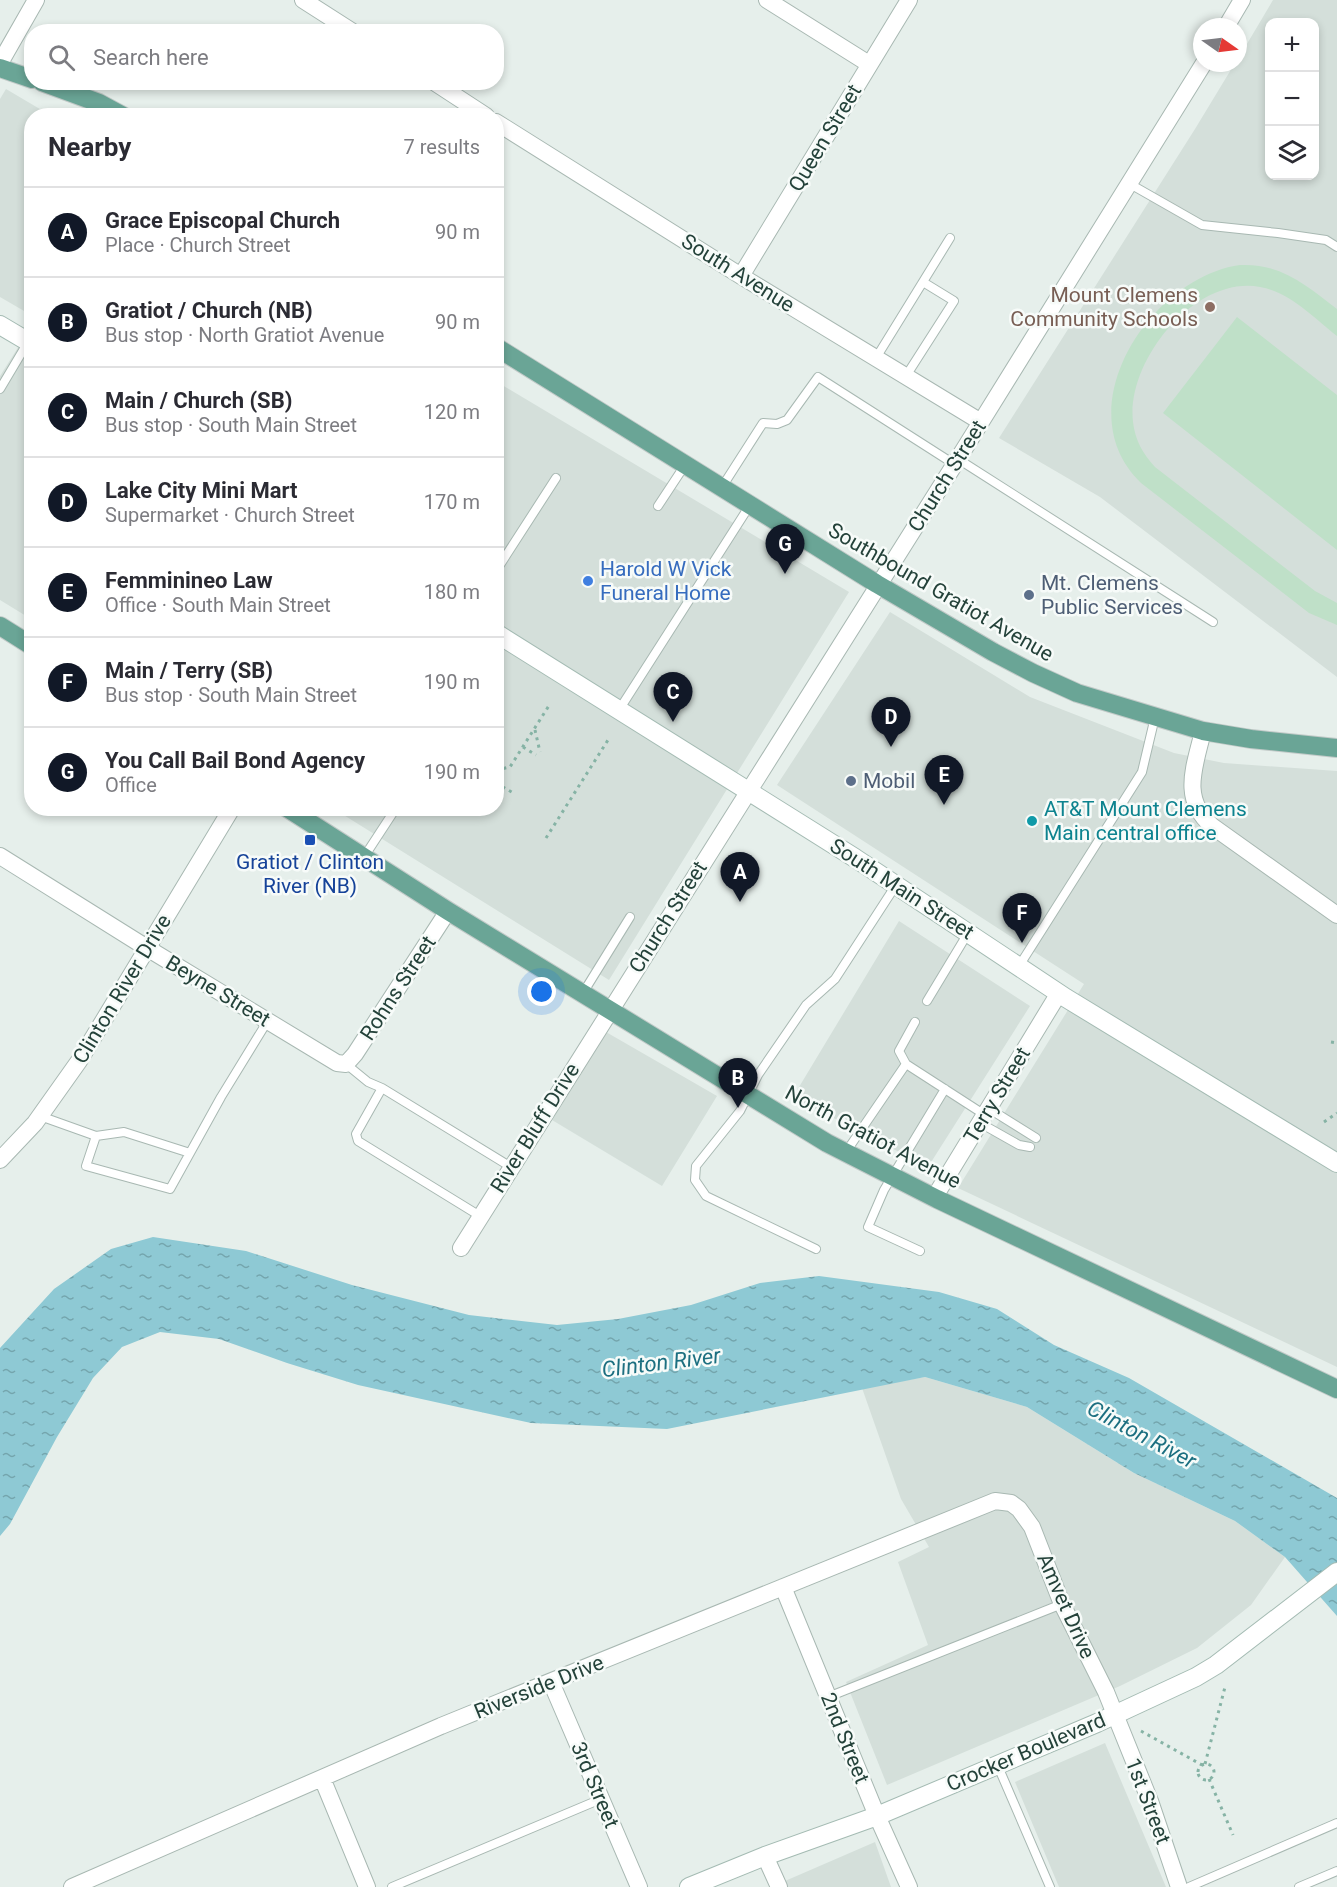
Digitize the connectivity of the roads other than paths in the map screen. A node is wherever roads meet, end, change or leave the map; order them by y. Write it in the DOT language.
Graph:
graph roads {
  1 [pos="36,0"];
  2 [pos="303,0"];
  3 [pos="767,0"];
  4 [pos="909,0"];
  5 [pos="1242,0"];
  6 [pos="1231,18"];
  7 [pos="340,24"];
  8 [pos="0,63"];
  9 [pos="869,64"];
  10 [pos="0,68"];
  11 [pos="1198,72"];
  12 [pos="24,76"];
  13 [pos="65,90"];
  14 [pos="446,90"];
  15 [pos="109,108"];
  16 [pos="474,108"];
  17 [pos="504,127"];
  18 [pos="1130,184"];
  19 [pos="950,238"];
  20 [pos="1337,247"];
  21 [pos="741,276"];
  22 [pos="923,282"];
  23 [pos="0,325"];
  24 [pos="24,339"];
  25 [pos="24,352"];
  26 [pos="504,352"];
  27 [pos="876,358"];
  28 [pos="906,376"];
  29 [pos="0,389"];
  30 [pos="981,422"];
  31 [pos="956,462"];
  32 [pos="685,464"];
  33 [pos="556,478"];
  34 [pos="722,488"];
  35 [pos="750,505"];
  36 [pos="658,506"];
  37 [pos="504,559"];
  38 [pos="877,584"];
  39 [pos="1213,622"];
  40 [pos="0,626"];
  41 [pos="24,641"];
  42 [pos="504,641"];
  43 [pos="619,710"];
  44 [pos="1155,717"];
  45 [pos="1203,731"];
  46 [pos="1337,748"];
  47 [pos="748,790"];
  48 [pos="227,816"];
  49 [pos="300,816"];
  50 [pos="391,816"];
  51 [pos="0,856"];
  52 [pos="364,857"];
  53 [pos="896,885"];
  54 [pos="448,911"];
  55 [pos="1337,915"];
  56 [pos="630,917"];
  57 [pos="969,933"];
  58 [pos="147,948"];
  59 [pos="1019,966"];
  60 [pos="583,993"];
  61 [pos="1059,993"];
  62 [pos="927,1001"];
  63 [pos="610,1009"];
  64 [pos="267,1022"];
  65 [pos="915,1022"];
  66 [pos="346,1064"];
  67 [pos="906,1064"];
  68 [pos="382,1088"];
  69 [pos="945,1089"];
  70 [pos="749,1095"];
  71 [pos="984,1115"];
  72 [pos="40,1116"];
  73 [pos="96,1136"];
  74 [pos="1036,1138"];
  75 [pos="1030,1148"];
  76 [pos="3,1153"];
  77 [pos="190,1153"];
  78 [pos="846,1153"];
  79 [pos="1337,1163"];
  80 [pos="511,1167"];
  81 [pos="892,1176"];
  82 [pos="934,1198"];
  83 [pos="480,1215"];
  84 [pos="460,1248"];
  85 [pos="816,1249"];
  86 [pos="920,1251"];
  87 [pos="1337,1389"];
  88 [pos="1011,1503"];
  89 [pos="1337,1572"];
  90 [pos="783,1587"];
  91 [pos="1062,1604"];
  92 [pos="551,1682"];
  93 [pos="828,1697"];
  94 [pos="1114,1715"];
  95 [pos="997,1764"];
  96 [pos="322,1778"];
  97 [pos="601,1799"];
  98 [pos="877,1816"];
  99 [pos="1337,1824"];
  100 [pos="765,1856"];
  101 [pos="1337,1871"];
  102 [pos="94,1883"];
  103 [pos="72,1887"];
  104 [pos="367,1887"];
  105 [pos="392,1887"];
  106 [pos="639,1887"];
  107 [pos="689,1887"];
  108 [pos="780,1887"];
  109 [pos="909,1887"];
  110 [pos="1050,1887"];
  111 [pos="1179,1887"];
  112 [pos="1189,1887"];
  113 [pos="1299,1887"];
  1 -- 8 [label="street"];
  2 -- 7 [label="street"];
  3 -- 9 [label="street"];
  4 -- 9 [label="street, Queen Street"];
  5 -- 6 [label="street"];
  9 -- 21 [label="street, Queen Street"];
  10 -- 12 [label="main road"];
  11 -- 18 [label="street, Church Street"];
  13 -- 15 [label="main road"];
  14 -- 16 [label="street"];
  17 -- 21 [label="street, South Avenue"];
  18 -- 20 [label="lane"];
  18 -- 30 [label="street, Church Street"];
  19 -- 22 [label="lane"];
  21 -- 27 [label="street, South Avenue"];
  22 -- 27 [label="lane"];
  22 -- 28 [label="lane"];
  23 -- 24 [label="street"];
  25 -- 29 [label="lane"];
  26 -- 32 [label="main road, Southbound Gratiot Avenue"];
  27 -- 28 [label="street, South Avenue"];
  28 -- 30 [label="street, South Avenue"];
  30 -- 31 [label="street, Church Street"];
  31 -- 34 [label="lane"];
  31 -- 38 [label="street, Church Street"];
  31 -- 39 [label="lane"];
  32 -- 34 [label="main road, Southbound Gratiot Avenue"];
  32 -- 36 [label="lane"];
  33 -- 37 [label="lane"];
  34 -- 35 [label="main road, Southbound Gratiot Avenue"];
  35 -- 38 [label="main road, Southbound Gratiot Avenue"];
  35 -- 43 [label="lane"];
  38 -- 44 [label="main road, Southbound Gratiot Avenue"];
  38 -- 47 [label="street, Church Street"];
  40 -- 41 [label="main road"];
  42 -- 43 [label="street, South Main Street"];
  43 -- 47 [label="street, South Main Street"];
  44 -- 45 [label="main road, Southbound Gratiot Avenue"];
  44 -- 59 [label="lane"];
  45 -- 46 [label="main road, Southbound Gratiot Avenue"];
  45 -- 55 [label="street"];
  47 -- 53 [label="street, South Main Street"];
  47 -- 63 [label="street, Church Street"];
  48 -- 58 [label="street, Clinton River Drive"];
  49 -- 52 [label="main road, North Gratiot Avenue"];
  50 -- 52 [label="lane"];
  51 -- 58 [label="street, Beyne Street"];
  52 -- 54 [label="main road, North Gratiot Avenue"];
  53 -- 57 [label="street, South Main Street"];
  53 -- 70 [label="lane"];
  54 -- 60 [label="main road, North Gratiot Avenue"];
  54 -- 66 [label="street, Rohns Street"];
  56 -- 60 [label="lane"];
  57 -- 59 [label="street, South Main Street"];
  57 -- 62 [label="lane"];
  58 -- 64 [label="street, Beyne Street"];
  58 -- 72 [label="street, Clinton River Drive"];
  59 -- 61 [label="street, South Main Street"];
  60 -- 63 [label="main road, North Gratiot Avenue"];
  61 -- 71 [label="street, Terry Street"];
  61 -- 79 [label="street, South Main Street"];
  63 -- 70 [label="main road, North Gratiot Avenue"];
  63 -- 80 [label="street, River Bluff Drive"];
  64 -- 66 [label="street, Beyne Street"];
  64 -- 77 [label="lane"];
  65 -- 67 [label="lane"];
  66 -- 68 [label="lane"];
  67 -- 69 [label="lane"];
  67 -- 78 [label="lane"];
  68 -- 80 [label="lane"];
  68 -- 83 [label="lane"];
  69 -- 71 [label="lane"];
  69 -- 81 [label="lane"];
  70 -- 78 [label="main road, North Gratiot Avenue"];
  70 -- 85 [label="lane"];
  71 -- 74 [label="lane"];
  71 -- 75 [label="lane"];
  71 -- 82 [label="street, Terry Street"];
  72 -- 73 [label="lane"];
  72 -- 76 [label="street, Clinton River Drive"];
  73 -- 77 [label="lane"];
  73 -- 77 [label="lane"];
  78 -- 81 [label="main road, North Gratiot Avenue"];
  80 -- 83 [label="street, River Bluff Drive"];
  81 -- 82 [label="main road, North Gratiot Avenue"];
  81 -- 86 [label="lane"];
  82 -- 87 [label="main road, North Gratiot Avenue"];
  83 -- 84 [label="street, River Bluff Drive"];
  88 -- 90 [label="street, Riverside Drive"];
  88 -- 91 [label="street, Amvet Drive"];
  89 -- 94 [label="street, Crocker Boulevard"];
  90 -- 92 [label="street, Riverside Drive"];
  90 -- 93 [label="street, 2nd Street"];
  91 -- 93 [label="lane"];
  91 -- 94 [label="street, Amvet Drive"];
  92 -- 96 [label="street, Riverside Drive"];
  92 -- 97 [label="street, 3rd Street"];
  93 -- 98 [label="street, 2nd Street"];
  94 -- 95 [label="street, Crocker Boulevard"];
  94 -- 111 [label="street, 1st Street"];
  95 -- 98 [label="street, Crocker Boulevard"];
  95 -- 110 [label="lane"];
  96 -- 102 [label="street, Riverside Drive"];
  96 -- 104 [label="street"];
  97 -- 105 [label="lane"];
  97 -- 106 [label="street, 3rd Street"];
  98 -- 100 [label="street, Crocker Boulevard"];
  98 -- 109 [label="street, 2nd Street"];
  99 -- 112 [label="lane"];
  100 -- 107 [label="street, Crocker Boulevard"];
  100 -- 108 [label="street"];
  101 -- 113 [label="lane"];
  102 -- 103 [label="street, Riverside Drive"];
}
